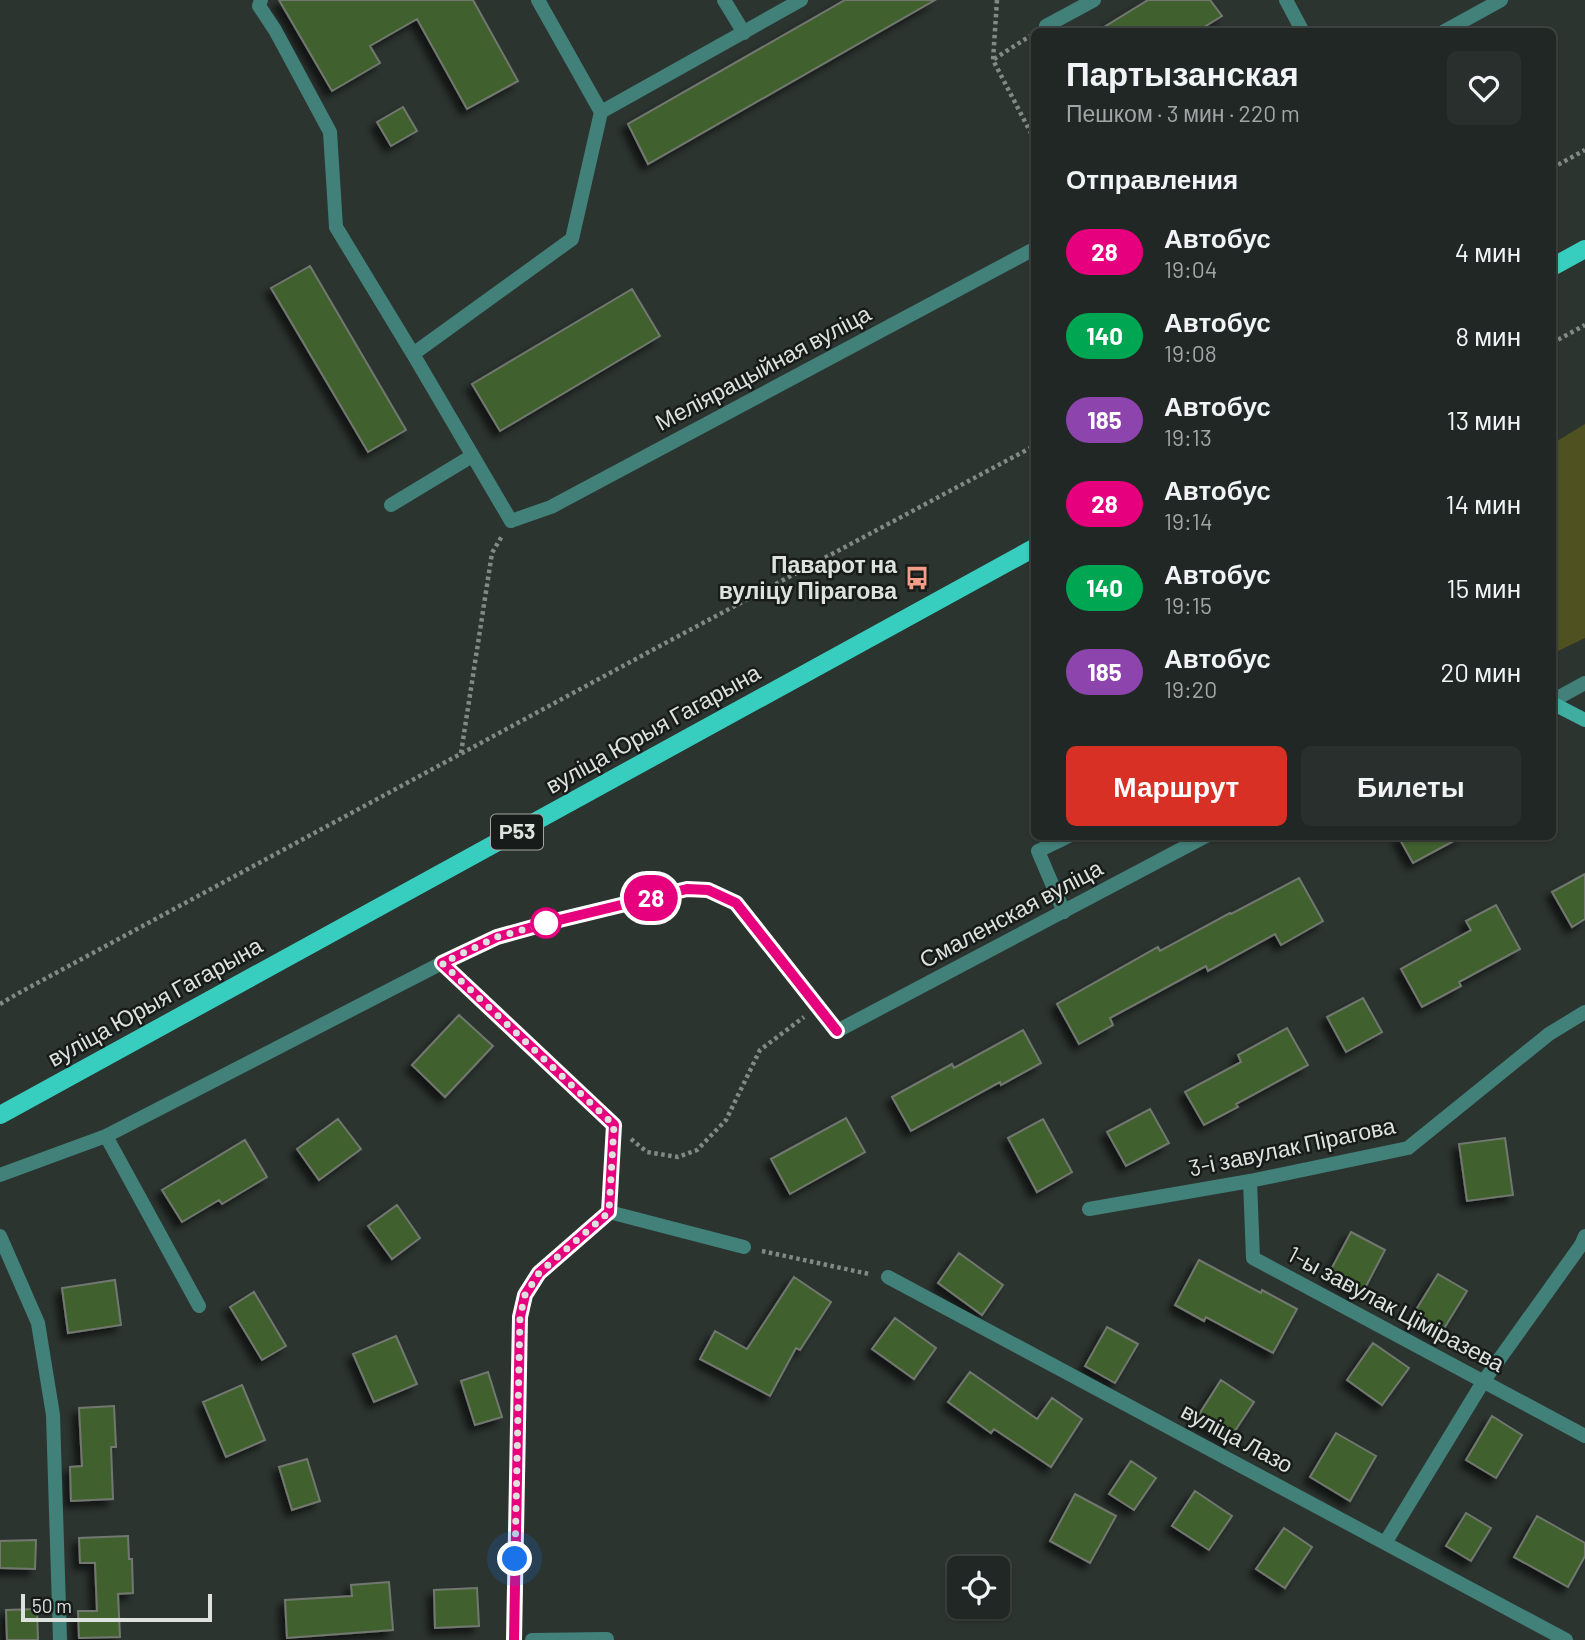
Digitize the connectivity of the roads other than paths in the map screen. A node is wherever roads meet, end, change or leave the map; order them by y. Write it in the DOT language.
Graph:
graph roads {
  1 [pos="261,0"];
  2 [pos="538,0"];
  3 [pos="724,0"];
  4 [pos="801,0"];
  5 [pos="1094,0"];
  6 [pos="1286,0"];
  7 [pos="1501,0"];
  8 [pos="1042,28"];
  9 [pos="1301,28"];
  10 [pos="1450,28"];
  11 [pos="744,33"];
  12 [pos="601,113"];
  13 [pos="1585,249"];
  14 [pos="1031,251"];
  15 [pos="1556,265"];
  16 [pos="413,355"];
  17 [pos="472,456"];
  18 [pos="391,505"];
  19 [pos="1031,550"];
  20 [pos="1585,683"];
  21 [pos="1556,700"];
  22 [pos="1556,704"];
  23 [pos="1585,720"];
  24 [pos="1061,840"];
  25 [pos="1198,840"];
  26 [pos="1063,912"];
  27 [pos="442,963"];
  28 [pos="1585,1012"];
  29 [pos="0,1115"];
  30 [pos="106,1136"];
  31 [pos="0,1175"];
  32 [pos="1250,1181"];
  33 [pos="1089,1209"];
  34 [pos="609,1212"];
  35 [pos="0,1236"];
  36 [pos="1585,1236"];
  37 [pos="744,1247"];
  38 [pos="888,1278"];
  39 [pos="199,1306"];
  40 [pos="1483,1382"];
  41 [pos="1585,1436"];
  42 [pos="1385,1543"];
  43 [pos="607,1639"];
  44 [pos="60,1640"];
  45 [pos="514,1640"];
  46 [pos="532,1640"];
  47 [pos="1566,1640"];
  1 -- 16 [label="street"];
  2 -- 12 [label="street"];
  3 -- 11 [label="street"];
  4 -- 11 [label="street"];
  5 -- 8 [label="street"];
  6 -- 9 [label="street"];
  7 -- 10 [label="street"];
  11 -- 12 [label="street"];
  12 -- 16 [label="street"];
  13 -- 15 [label="main road"];
  14 -- 17 [label="street, Меліярацыйная вуліца"];
  16 -- 17 [label="street"];
  17 -- 18 [label="street"];
  19 -- 29 [label="main road, вуліца Юрыя Гагарына / Р53"];
  20 -- 21 [label="street"];
  22 -- 23 [label="main road"];
  24 -- 26 [label="street"];
  25 -- 26 [label="street, Смаленская вуліца"];
  26 -- 27 [label="street, Смаленская вуліца"];
  27 -- 30 [label="street"];
  27 -- 34 [label="street"];
  28 -- 32 [label="street, 3-і завулак Пірагова"];
  30 -- 31 [label="street"];
  30 -- 39 [label="street"];
  32 -- 33 [label="street, 3-і завулак Пірагова"];
  32 -- 40 [label="street, 1-ы завулак Ціміразева"];
  34 -- 37 [label="street"];
  34 -- 45 [label="street"];
  35 -- 44 [label="street"];
  36 -- 40 [label="street"];
  38 -- 42 [label="street, вуліца Лазо"];
  40 -- 41 [label="street, 1-ы завулак Ціміразева"];
  40 -- 42 [label="street"];
  42 -- 47 [label="street, вуліца Лазо"];
  43 -- 46 [label="street"];
}
